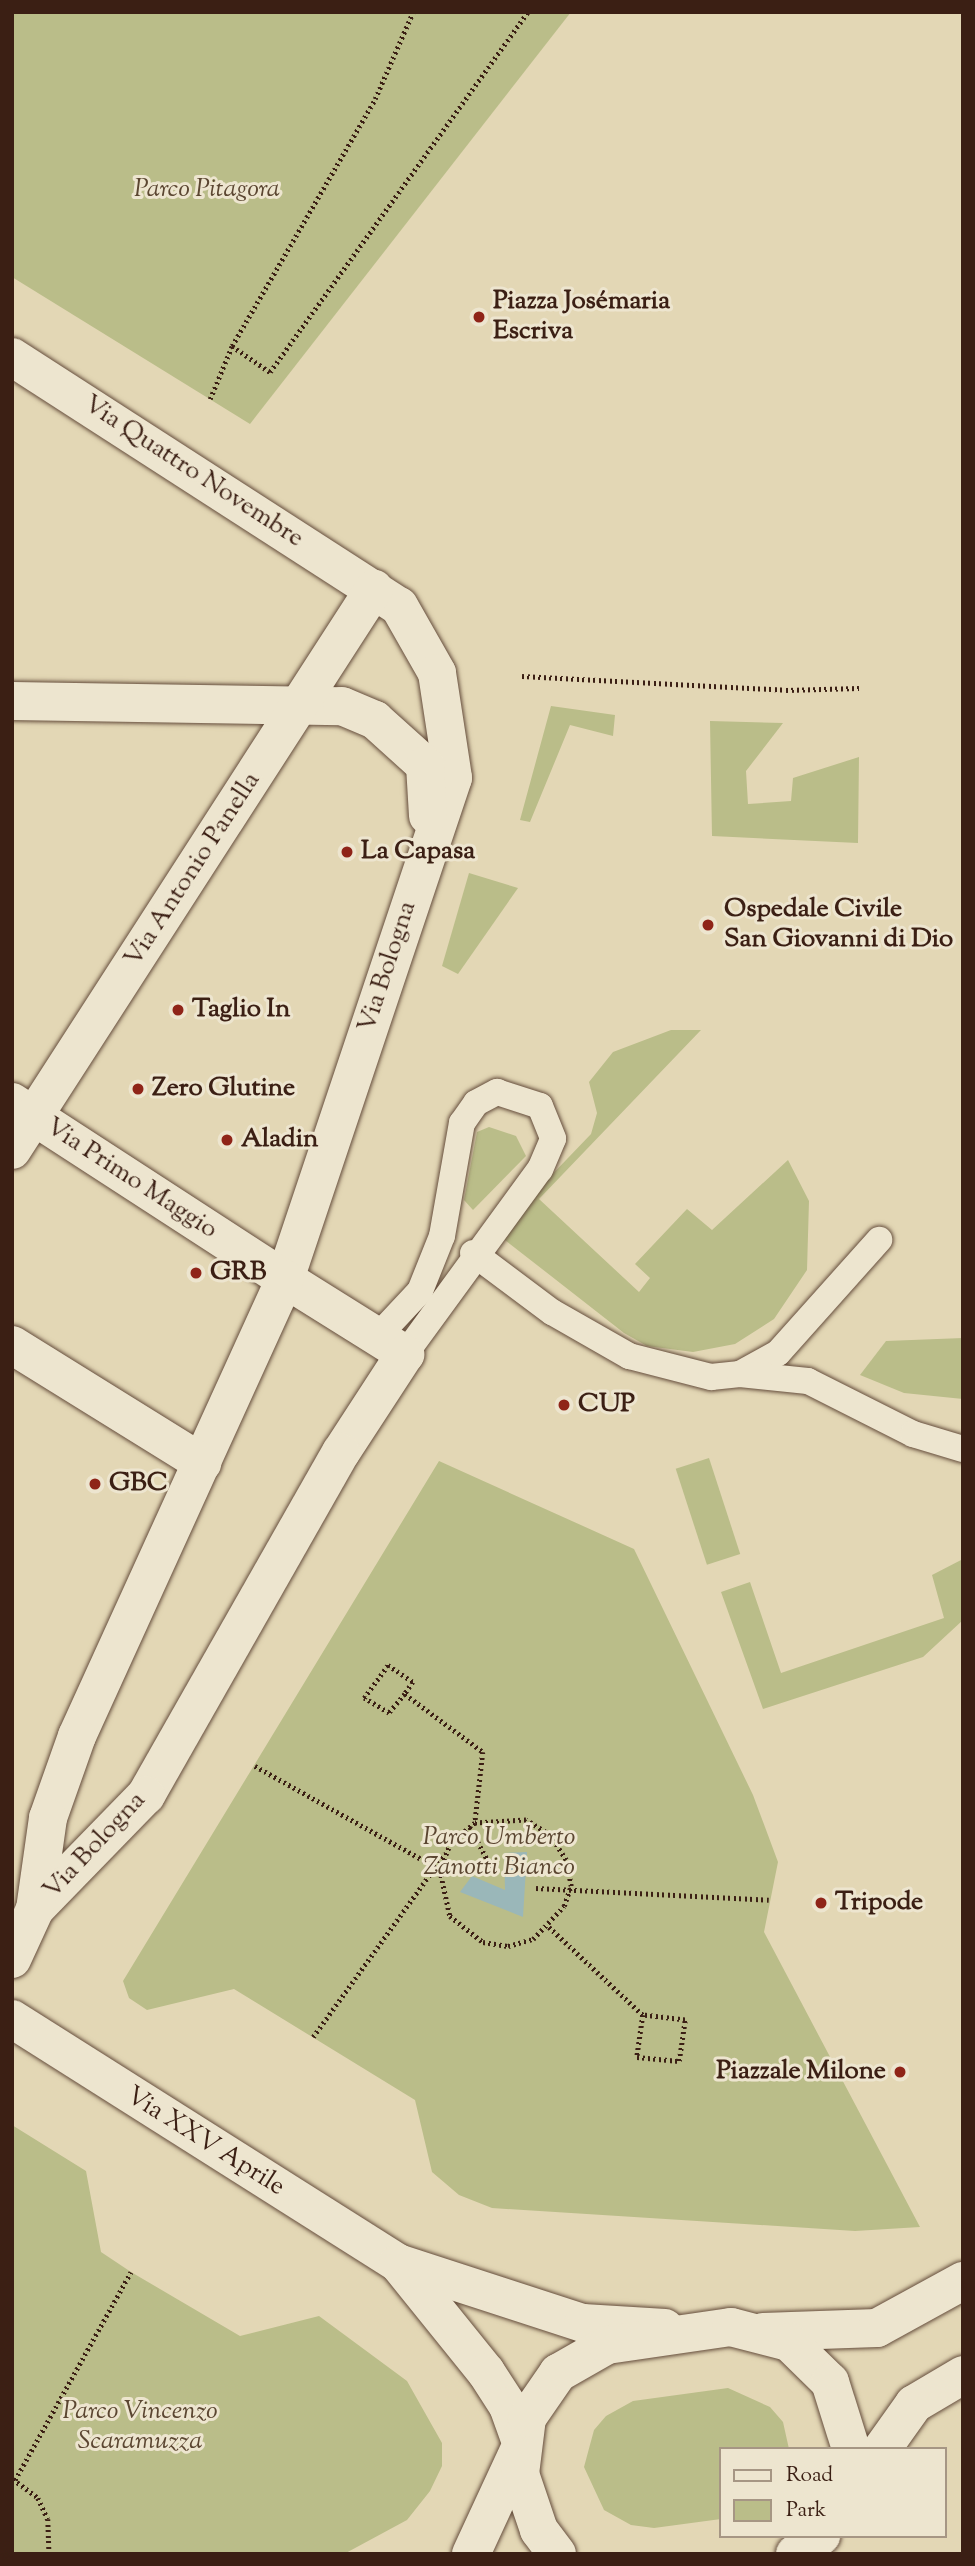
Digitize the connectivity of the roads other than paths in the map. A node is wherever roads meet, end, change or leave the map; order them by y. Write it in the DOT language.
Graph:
graph roads {
  1 [pos="12,356"];
  2 [pos="374,589"];
  3 [pos="12,701"];
  4 [pos="301,704"];
  5 [pos="424,860"];
  6 [pos="23,1109"];
  7 [pos="12,1150"];
  8 [pos="879,1240"];
  9 [pos="473,1253"];
  10 [pos="285,1279"];
  11 [pos="12,1345"];
  12 [pos="391,1346"];
  13 [pos="740,1374"];
  14 [pos="963,1449"];
  15 [pos="202,1463"];
  16 [pos="36,1909"];
  17 [pos="12,1959"];
  18 [pos="12,2020"];
  19 [pos="398,2263"];
  20 [pos="963,2281"];
  21 [pos="695,2329"];
  22 [pos="762,2332"];
  23 [pos="963,2375"];
  24 [pos="522,2445"];
  25 [pos="850,2447"];
  26 [pos="883,2447"];
  27 [pos="819,2538"];
  28 [pos="471,2554"];
  29 [pos="557,2554"];
  30 [pos="794,2554"];
  1 -- 2 [label="street, Via Quattro Novembre"];
  2 -- 4 [label="street, Via Antonio Panella"];
  2 -- 5 [label="street, Via Bologna"];
  3 -- 4 [label="street"];
  4 -- 5 [label="street"];
  4 -- 6 [label="street, Via Antonio Panella"];
  5 -- 10 [label="street, Via Bologna"];
  6 -- 7 [label="street, Via Antonio Panella"];
  6 -- 10 [label="street, Via Primo Maggio"];
  8 -- 13 [label="lane"];
  9 -- 12 [label="lane"];
  9 -- 12 [label="lane"];
  9 -- 13 [label="lane"];
  10 -- 12 [label="street"];
  10 -- 15 [label="street, Via Bologna"];
  11 -- 15 [label="street"];
  12 -- 16 [label="street, Via Bologna"];
  13 -- 14 [label="lane"];
  15 -- 16 [label="street, Via Bologna"];
  16 -- 17 [label="street"];
  18 -- 19 [label="street, Via XXV Aprile"];
  19 -- 21 [label="street"];
  19 -- 24 [label="street"];
  20 -- 22 [label="street"];
  21 -- 22 [label="street"];
  21 -- 24 [label="street"];
  22 -- 25 [label="street"];
  23 -- 26 [label="street"];
  24 -- 28 [label="street"];
  24 -- 29 [label="street"];
  27 -- 30 [label="street"];
}
